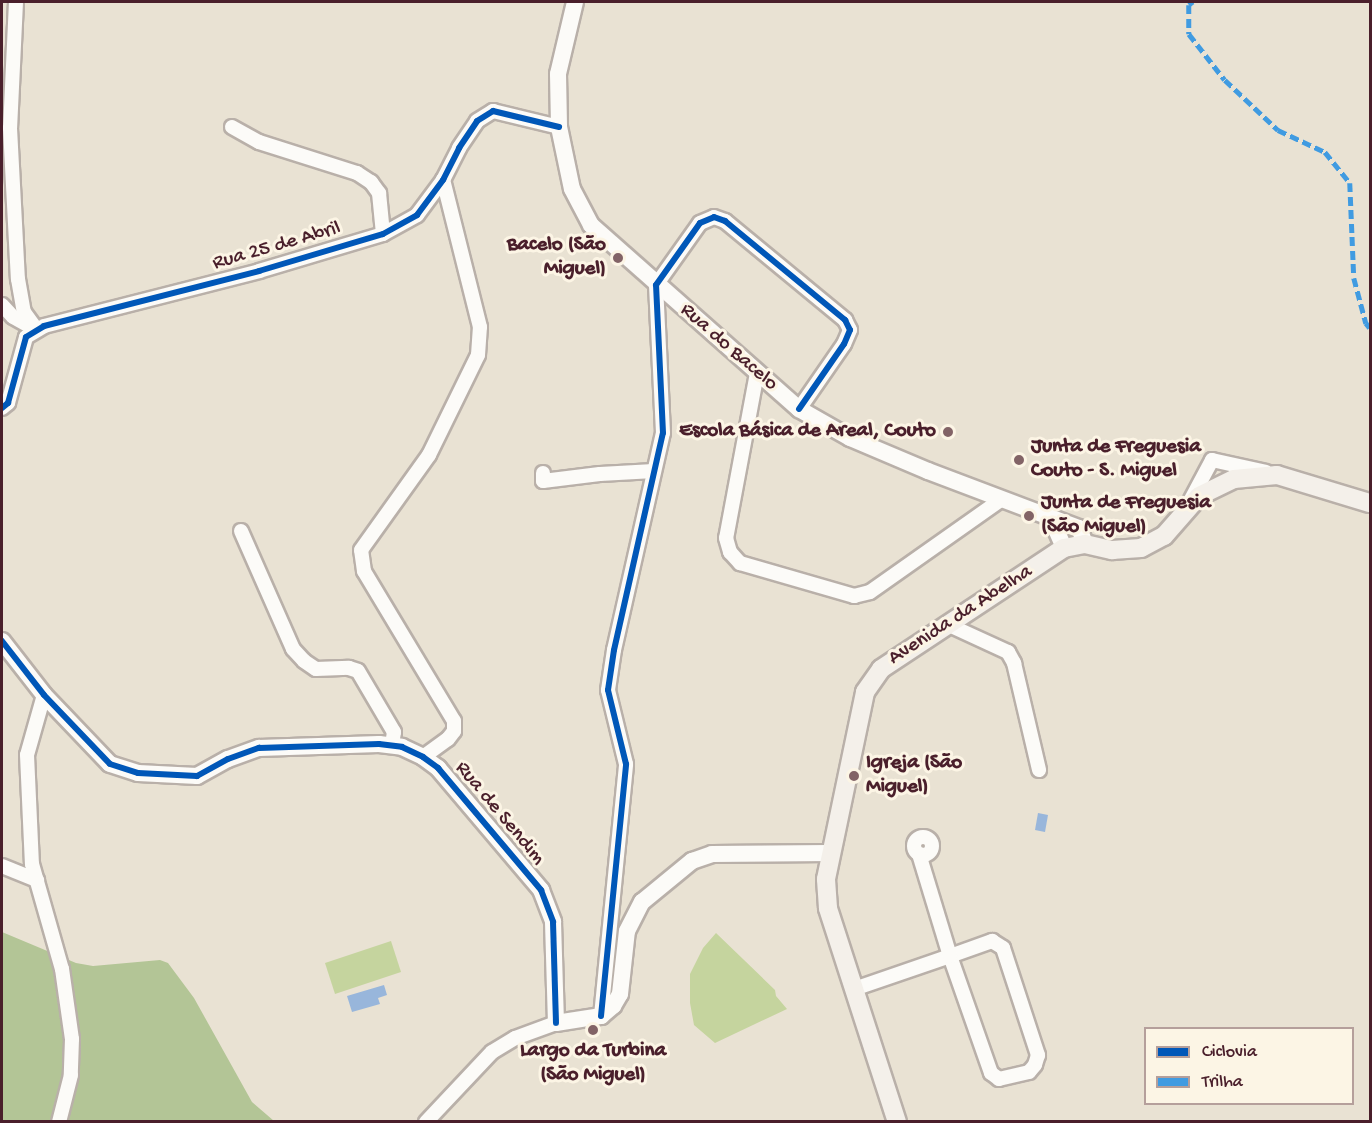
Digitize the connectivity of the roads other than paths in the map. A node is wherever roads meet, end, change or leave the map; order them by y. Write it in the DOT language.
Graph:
graph roads {
  1 [pos="16,2"];
  2 [pos="575,2"];
  3 [pos="232,127"];
  4 [pos="559,127"];
  5 [pos="443,180"];
  6 [pos="382,234"];
  7 [pos="656,285"];
  8 [pos="2,305"];
  9 [pos="37,330"];
  10 [pos="757,373"];
  11 [pos="2,408"];
  12 [pos="799,409"];
  13 [pos="654,471"];
  14 [pos="543,473"];
  15 [pos="1277,475"];
  16 [pos="1002,499"];
  17 [pos="1371,502"];
  18 [pos="1183,514"];
  19 [pos="1050,516"];
  20 [pos="241,531"];
  21 [pos="1085,544"];
  22 [pos="1064,548"];
  23 [pos="949,624"];
  24 [pos="2,641"];
  25 [pos="44,695"];
  26 [pos="392,745"];
  27 [pos="423,757"];
  28 [pos="1039,770"];
  29 [pos="830,853"];
  30 [pos="919,854"];
  31 [pos="2,866"];
  32 [pos="37,880"];
  33 [pos="950,956"];
  34 [pos="854,989"];
  35 [pos="601,1016"];
  36 [pos="556,1023"];
  37 [pos="59,1122"];
  38 [pos="426,1122"];
  39 [pos="897,1122"];
  1 -- 9 [label="street"];
  2 -- 4 [label="street, Rua do Bacelo"];
  3 -- 6 [label="street"];
  4 -- 5 [label="street, Rua 25 de Abril"];
  4 -- 7 [label="street, Rua do Bacelo"];
  5 -- 6 [label="street, Rua 25 de Abril"];
  5 -- 27 [label="street"];
  6 -- 9 [label="street, Rua 25 de Abril"];
  7 -- 10 [label="street, Rua do Bacelo"];
  7 -- 12 [label="street"];
  7 -- 13 [label="street"];
  8 -- 9 [label="street"];
  9 -- 11 [label="street"];
  10 -- 12 [label="street, Rua do Bacelo"];
  10 -- 16 [label="street"];
  12 -- 16 [label="street, Rua do Bacelo"];
  13 -- 14 [label="street"];
  13 -- 35 [label="street"];
  15 -- 17 [label="main road, Avenida da Abelha"];
  15 -- 18 [label="main road, Avenida da Abelha"];
  15 -- 18 [label="street"];
  16 -- 19 [label="street, Rua do Bacelo"];
  18 -- 21 [label="main road, Avenida da Abelha"];
  19 -- 21 [label="street, Rua do Bacelo"];
  19 -- 22 [label="street"];
  20 -- 26 [label="street"];
  21 -- 22 [label="main road, Avenida da Abelha"];
  22 -- 23 [label="main road, Avenida da Abelha"];
  23 -- 28 [label="street"];
  23 -- 29 [label="main road, Avenida da Abelha"];
  24 -- 25 [label="street, Rua de Sendim"];
  25 -- 26 [label="street, Rua de Sendim"];
  25 -- 32 [label="street"];
  26 -- 27 [label="street, Rua de Sendim"];
  27 -- 36 [label="street, Rua de Sendim"];
  29 -- 34 [label="main road, Avenida da Abelha"];
  29 -- 35 [label="street"];
  30 -- 33 [label="street"];
  31 -- 32 [label="street"];
  32 -- 37 [label="street"];
  33 -- 33 [label="street"];
  33 -- 34 [label="street"];
  34 -- 39 [label="main road, Avenida da Abelha"];
  35 -- 36 [label="street"];
  36 -- 38 [label="street"];
}
